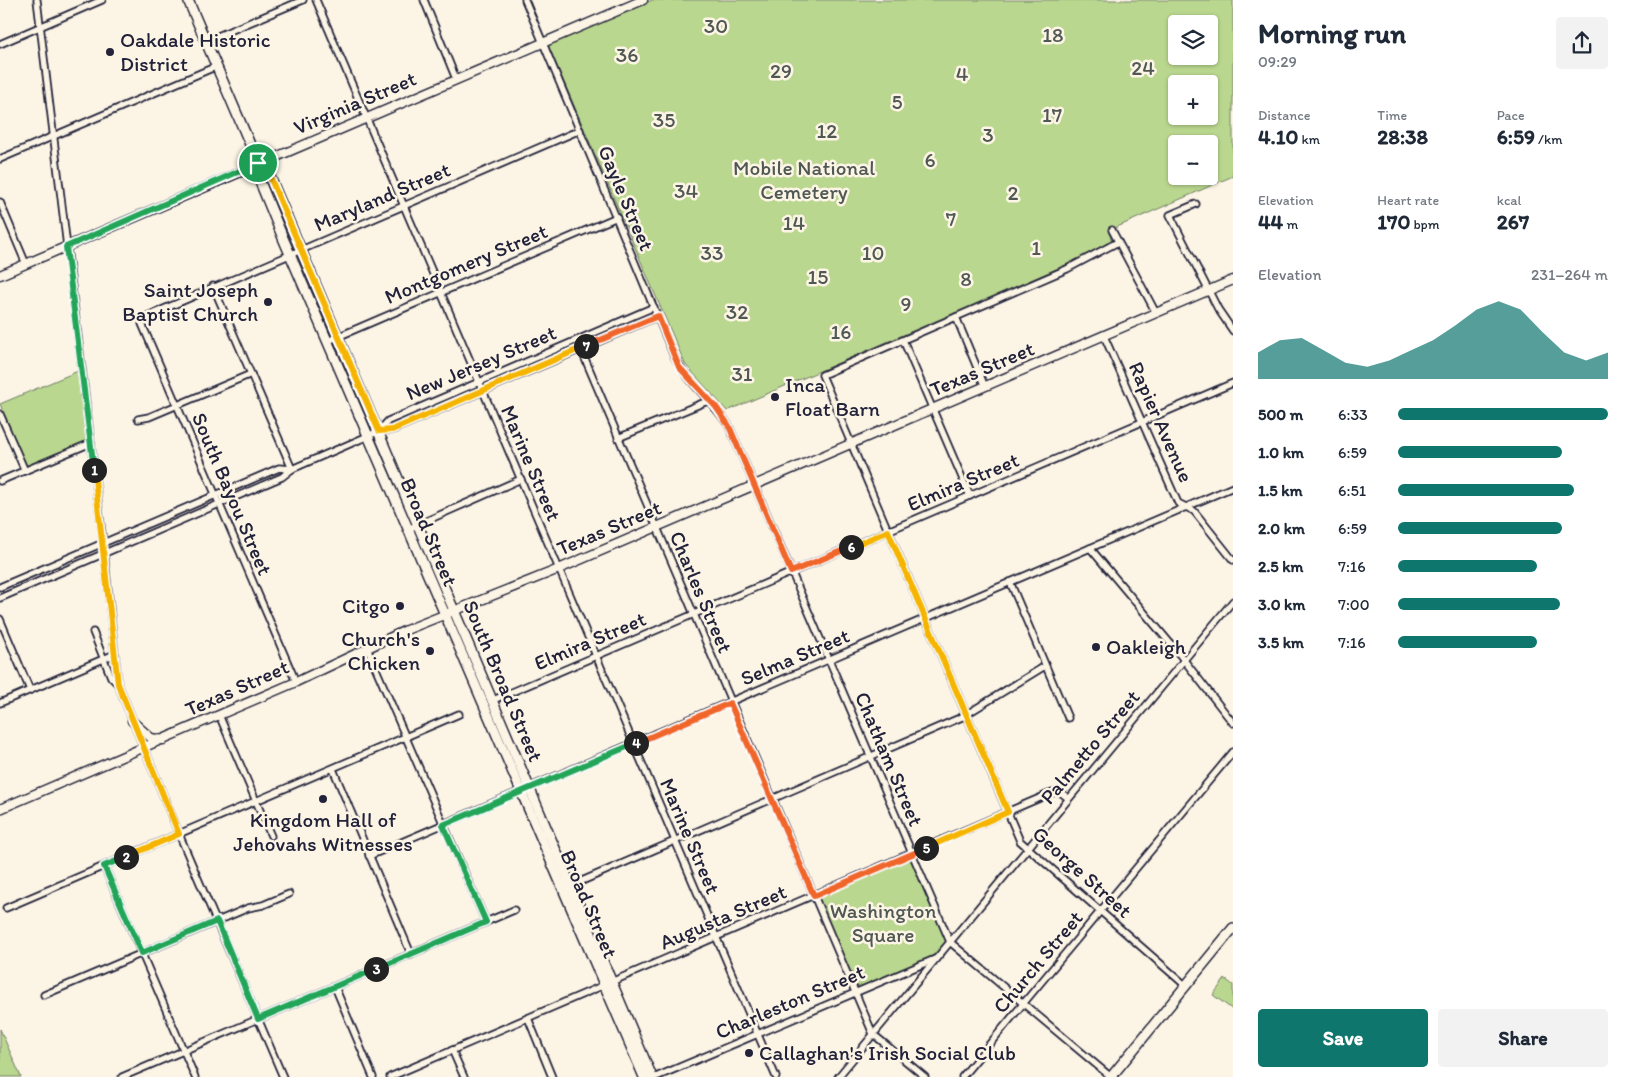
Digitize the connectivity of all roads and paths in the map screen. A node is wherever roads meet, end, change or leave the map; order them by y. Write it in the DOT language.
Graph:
graph roads {
  1 [pos="37,0"];
  2 [pos="102,0"];
  3 [pos="188,0"];
  4 [pos="303,0"];
  5 [pos="316,0"];
  6 [pos="424,0"];
  7 [pos="525,0"];
  8 [pos="643,0"];
  9 [pos="40,27"];
  10 [pos="206,41"];
  11 [pos="543,42"];
  12 [pos="0,44"];
  13 [pos="216,66"];
  14 [pos="456,79"];
  15 [pos="366,118"];
  16 [pos="580,130"];
  17 [pos="53,137"];
  18 [pos="0,159"];
  19 [pos="258,163"];
  20 [pos="0,202"];
  21 [pos="1196,204"];
  22 [pos="403,206"];
  23 [pos="617,217"];
  24 [pos="1112,230"];
  25 [pos="1118,242"];
  26 [pos="66,247"];
  27 [pos="301,249"];
  28 [pos="290,253"];
  29 [pos="26,264"];
  30 [pos="0,275"];
  31 [pos="1233,280"];
  32 [pos="213,286"];
  33 [pos="1210,290"];
  34 [pos="440,293"];
  35 [pos="654,307"];
  36 [pos="1156,313"];
  37 [pos="658,316"];
  38 [pos="956,317"];
  39 [pos="143,318"];
  40 [pos="1233,331"];
  41 [pos="1104,336"];
  42 [pos="338,337"];
  43 [pos="577,340"];
  44 [pos="903,340"];
  45 [pos="328,341"];
  46 [pos="580,349"];
  47 [pos="251,374"];
  48 [pos="478,382"];
  49 [pos="1233,383"];
  50 [pos="985,387"];
  51 [pos="482,392"];
  52 [pos="710,400"];
  53 [pos="176,406"];
  54 [pos="932,409"];
  55 [pos="0,414"];
  56 [pos="138,420"];
  57 [pos="1144,422"];
  58 [pos="379,431"];
  59 [pos="368,436"];
  60 [pos="618,438"];
  61 [pos="91,443"];
  62 [pos="851,443"];
  63 [pos="292,469"];
  64 [pos="25,471"];
  65 [pos="521,480"];
  66 [pos="0,482"];
  67 [pos="754,484"];
  68 [pos="402,486"];
  69 [pos="1233,487"];
  70 [pos="392,490"];
  71 [pos="216,495"];
  72 [pos="970,496"];
  73 [pos="220,504"];
  74 [pos="1186,507"];
  75 [pos="418,524"];
  76 [pos="655,527"];
  77 [pos="408,529"];
  78 [pos="136,530"];
  79 [pos="888,531"];
  80 [pos="140,538"];
  81 [pos="103,543"];
  82 [pos="1090,548"];
  83 [pos="104,554"];
  84 [pos="1233,560"];
  85 [pos="60,562"];
  86 [pos="559,568"];
  87 [pos="63,571"];
  88 [pos="791,572"];
  89 [pos="1010,582"];
  90 [pos="0,587"];
  91 [pos="0,598"];
  92 [pos="1233,601"];
  93 [pos="450,614"];
  94 [pos="693,614"];
  95 [pos="926,618"];
  96 [pos="0,620"];
  97 [pos="93,632"];
  98 [pos="367,648"];
  99 [pos="115,654"];
  100 [pos="596,656"];
  101 [pos="104,658"];
  102 [pos="828,660"];
  103 [pos="1184,660"];
  104 [pos="1045,666"];
  105 [pos="296,682"];
  106 [pos="118,684"];
  107 [pos="30,690"];
  108 [pos="488,702"];
  109 [pos="0,703"];
  110 [pos="730,703"];
  111 [pos="459,714"];
  112 [pos="967,714"];
  113 [pos="219,715"];
  114 [pos="1068,718"];
  115 [pos="132,721"];
  116 [pos="1233,723"];
  117 [pos="405,738"];
  118 [pos="163,740"];
  119 [pos="634,744"];
  120 [pos="143,748"];
  121 [pos="1233,752"];
  122 [pos="870,758"];
  123 [pos="333,769"];
  124 [pos="526,790"];
  125 [pos="1068,798"];
  126 [pos="773,800"];
  127 [pos="256,801"];
  128 [pos="0,809"];
  129 [pos="1008,812"];
  130 [pos="443,825"];
  131 [pos="179,834"];
  132 [pos="271,836"];
  133 [pos="675,841"];
  134 [pos="1026,849"];
  135 [pos="912,854"];
  136 [pos="369,856"];
  137 [pos="104,866"];
  138 [pos="567,887"];
  139 [pos="289,894"];
  140 [pos="814,896"];
  141 [pos="6,908"];
  142 [pos="514,910"];
  143 [pos="1100,912"];
  144 [pos="217,921"];
  145 [pos="486,922"];
  146 [pos="1233,929"];
  147 [pos="716,937"];
  148 [pos="950,942"];
  149 [pos="142,953"];
  150 [pos="411,954"];
  151 [pos="937,958"];
  152 [pos="608,983"];
  153 [pos="1185,985"];
  154 [pos="335,987"];
  155 [pos="855,992"];
  156 [pos="44,995"];
  157 [pos="1024,1005"];
  158 [pos="528,1018"];
  159 [pos="258,1019"];
  160 [pos="757,1033"];
  161 [pos="873,1034"];
  162 [pos="184,1050"];
  163 [pos="452,1050"];
  164 [pos="122,1077"];
  165 [pos="196,1077"];
  166 [pos="283,1077"];
  167 [pos="373,1077"];
  168 [pos="390,1077"];
  169 [pos="464,1077"];
  170 [pos="552,1077"];
  171 [pos="644,1077"];
  172 [pos="652,1077"];
  173 [pos="656,1077"];
  174 [pos="776,1077"];
  175 [pos="838,1077"];
  176 [pos="925,1077"];
  177 [pos="962,1077"];
  178 [pos="1111,1077"];
  1 -- 9 [label="street"];
  2 -- 9 [label="street"];
  3 -- 10 [label="main road, Broad Street"];
  4 -- 10 [label="street"];
  5 -- 15 [label="street, Marine Street"];
  6 -- 14 [label="street"];
  7 -- 11 [label="street, Gayle Street"];
  8 -- 11 [label="street, Virginia Street"];
  9 -- 12 [label="street"];
  9 -- 17 [label="street"];
  10 -- 13 [label="main road, Broad Street"];
  11 -- 14 [label="street, Virginia Street"];
  11 -- 16 [label="street, Gayle Street"];
  13 -- 17 [label="street"];
  13 -- 19 [label="main road, Broad Street"];
  14 -- 15 [label="street, Virginia Street"];
  15 -- 19 [label="street, Virginia Street"];
  15 -- 22 [label="street, Marine Street"];
  16 -- 22 [label="street, Maryland Street"];
  16 -- 23 [label="street, Gayle Street"];
  17 -- 18 [label="street"];
  17 -- 26 [label="street"];
  19 -- 26 [label="street, Virginia Street"];
  19 -- 27 [label="main road, South Broad Street"];
  19 -- 28 [label="main road, Broad Street"];
  20 -- 29 [label="street"];
  21 -- 33 [label="street"];
  22 -- 27 [label="street, Maryland Street"];
  22 -- 34 [label="street, Marine Street"];
  23 -- 34 [label="street, Montgomery Street"];
  23 -- 35 [label="street, Gayle Street"];
  24 -- 25 [label="street"];
  25 -- 36 [label="street"];
  25 -- 38 [label="street"];
  26 -- 29 [label="street, Virginia Street"];
  26 -- 61 [label="street"];
  27 -- 28 [label="street, Maryland Street"];
  27 -- 42 [label="main road, South Broad Street"];
  28 -- 32 [label="street, Maryland Street"];
  28 -- 45 [label="main road, Broad Street"];
  29 -- 30 [label="street, Virginia Street"];
  31 -- 33 [label="street, Texas Street"];
  32 -- 39 [label="street, Maryland Street"];
  32 -- 47 [label="street"];
  33 -- 36 [label="street, Texas Street"];
  33 -- 40 [label="street"];
  34 -- 42 [label="street, Montgomery Street"];
  34 -- 48 [label="street, Marine Street"];
  35 -- 37 [label="street, Gayle Street"];
  35 -- 43 [label="street, New Jersey Street"];
  36 -- 41 [label="street, Texas Street"];
  37 -- 46 [label="street, New Jersey Street"];
  37 -- 52 [label="street, Gayle Street"];
  38 -- 44 [label="street"];
  38 -- 50 [label="street"];
  39 -- 53 [label="street, South Bayou Street"];
  41 -- 50 [label="street, Texas Street"];
  41 -- 57 [label="street, Rapier Avenue"];
  42 -- 45 [label="street, Montgomery Street"];
  42 -- 58 [label="main road, South Broad Street"];
  43 -- 46 [label="street, Charles Street"];
  43 -- 48 [label="street, New Jersey Street"];
  44 -- 54 [label="street"];
  44 -- 62 [label="street, George Street"];
  45 -- 59 [label="main road, Broad Street"];
  46 -- 51 [label="street, New Jersey Street"];
  46 -- 60 [label="street, Charles Street"];
  47 -- 53 [label="street"];
  47 -- 63 [label="street"];
  48 -- 51 [label="street, Marine Street"];
  48 -- 58 [label="street, New Jersey Street"];
  49 -- 57 [label="street, Elmira Street"];
  50 -- 54 [label="street, Texas Street"];
  51 -- 58 [label="street, New Jersey Street"];
  51 -- 65 [label="street, Marine Street"];
  52 -- 60 [label="street"];
  52 -- 67 [label="street, Chatham Street"];
  53 -- 56 [label="street"];
  53 -- 71 [label="street, South Bayou Street"];
  54 -- 62 [label="street, Texas Street"];
  54 -- 72 [label="street"];
  55 -- 64 [label="street"];
  57 -- 72 [label="street, Elmira Street"];
  57 -- 74 [label="street, Rapier Avenue"];
  58 -- 59 [label="street, New Jersey Street"];
  58 -- 68 [label="main road, South Broad Street"];
  59 -- 63 [label="street, New Jersey Street"];
  59 -- 70 [label="main road, Broad Street"];
  60 -- 76 [label="street, Charles Street"];
  61 -- 64 [label="street"];
  61 -- 81 [label="street"];
  62 -- 67 [label="street, Texas Street"];
  62 -- 79 [label="street, George Street"];
  63 -- 71 [label="street, New Jersey Street"];
  63 -- 73 [label="street, New Jersey Street"];
  64 -- 66 [label="street"];
  65 -- 75 [label="street"];
  65 -- 86 [label="street, Marine Street"];
  67 -- 76 [label="street, Texas Street"];
  67 -- 88 [label="street, Chatham Street"];
  68 -- 70 [label="street"];
  68 -- 75 [label="main road, South Broad Street"];
  69 -- 74 [label="street, Selma Street"];
  70 -- 77 [label="main road, Broad Street"];
  71 -- 73 [label="street, South Bayou Street"];
  71 -- 78 [label="street, New Jersey Street"];
  72 -- 79 [label="street, Elmira Street"];
  73 -- 80 [label="street, New Jersey Street"];
  73 -- 105 [label="street, South Bayou Street"];
  74 -- 82 [label="street, Selma Street"];
  74 -- 84 [label="street, Rapier Avenue"];
  75 -- 77 [label="street"];
  75 -- 93 [label="main road, South Broad Street"];
  76 -- 86 [label="street, Texas Street"];
  76 -- 94 [label="street, Charles Street"];
  77 -- 93 [label="main road, Broad Street"];
  78 -- 80 [label="street"];
  78 -- 81 [label="street, New Jersey Street"];
  79 -- 88 [label="street, Elmira Street"];
  79 -- 95 [label="street, George Street"];
  80 -- 83 [label="street, New Jersey Street"];
  81 -- 83 [label="street"];
  81 -- 85 [label="street, New Jersey Street"];
  82 -- 89 [label="street, Selma Street"];
  82 -- 103 [label="street"];
  83 -- 87 [label="street, New Jersey Street"];
  83 -- 99 [label="street"];
  85 -- 87 [label="street"];
  85 -- 90 [label="street, New Jersey Street"];
  86 -- 93 [label="street, Texas Street"];
  86 -- 100 [label="street, Marine Street"];
  87 -- 91 [label="street, New Jersey Street"];
  88 -- 94 [label="street, Elmira Street"];
  88 -- 102 [label="street, Chatham Street"];
  89 -- 95 [label="street, Selma Street"];
  89 -- 104 [label="street"];
  92 -- 103 [label="street, Palmetto Street"];
  93 -- 98 [label="street, Texas Street"];
  93 -- 108 [label="main road, Broad Street"];
  94 -- 100 [label="street, Elmira Street"];
  94 -- 110 [label="street, Charles Street"];
  95 -- 102 [label="street, Selma Street"];
  95 -- 112 [label="street, George Street"];
  96 -- 107 [label="street"];
  97 -- 101 [label="street"];
  98 -- 105 [label="street, Texas Street"];
  98 -- 117 [label="street"];
  99 -- 101 [label="street"];
  99 -- 106 [label="street"];
  100 -- 108 [label="street, Elmira Street"];
  100 -- 119 [label="street, Marine Street"];
  101 -- 106 [label="street"];
  101 -- 107 [label="street"];
  102 -- 110 [label="street, Selma Street"];
  102 -- 122 [label="street, Chatham Street"];
  103 -- 116 [label="street"];
  103 -- 125 [label="street, Palmetto Street"];
  104 -- 112 [label="street"];
  104 -- 114 [label="street"];
  105 -- 113 [label="street, Texas Street"];
  106 -- 115 [label="street"];
  107 -- 109 [label="street"];
  108 -- 124 [label="main road, Broad Street"];
  110 -- 119 [label="street, Selma Street"];
  110 -- 126 [label="street, Charles Street"];
  111 -- 117 [label="street"];
  112 -- 122 [label="street"];
  112 -- 129 [label="street, George Street"];
  113 -- 118 [label="street, Texas Street"];
  113 -- 127 [label="street"];
  115 -- 118 [label="street"];
  115 -- 120 [label="street"];
  117 -- 123 [label="street"];
  117 -- 130 [label="street"];
  118 -- 120 [label="street, Texas Street"];
  119 -- 124 [label="street, Selma Street"];
  119 -- 133 [label="street, Marine Street"];
  120 -- 128 [label="street, Texas Street"];
  120 -- 131 [label="street"];
  121 -- 143 [label="street, Church Street"];
  122 -- 126 [label="street"];
  122 -- 135 [label="street, Chatham Street"];
  123 -- 127 [label="street"];
  123 -- 136 [label="street"];
  124 -- 130 [label="street, Selma Street"];
  124 -- 138 [label="main road, Broad Street"];
  125 -- 129 [label="street, Augusta Street"];
  125 -- 134 [label="street, Palmetto Street"];
  126 -- 133 [label="street"];
  126 -- 140 [label="street, Charles Street"];
  127 -- 131 [label="street"];
  127 -- 132 [label="street"];
  129 -- 134 [label="street, George Street"];
  129 -- 135 [label="street, Augusta Street"];
  130 -- 136 [label="street, Selma Street"];
  130 -- 145 [label="street"];
  131 -- 137 [label="street"];
  131 -- 144 [label="street"];
  133 -- 138 [label="street"];
  133 -- 147 [label="street, Marine Street"];
  134 -- 143 [label="street, George Street"];
  134 -- 148 [label="street, Palmetto Street"];
  135 -- 140 [label="street, Augusta Street"];
  135 -- 148 [label="street, Chatham Street"];
  136 -- 150 [label="street"];
  137 -- 141 [label="street"];
  137 -- 149 [label="street"];
  138 -- 152 [label="main road, Broad Street"];
  139 -- 144 [label="street"];
  140 -- 147 [label="street, Augusta Street"];
  140 -- 155 [label="street, Charles Street"];
  142 -- 145 [label="street"];
  143 -- 153 [label="street, George Street"];
  143 -- 157 [label="street, Church Street"];
  144 -- 149 [label="street"];
  144 -- 159 [label="street"];
  145 -- 150 [label="street"];
  146 -- 153 [label="main road"];
  147 -- 152 [label="street, Augusta Street"];
  147 -- 160 [label="street, Marine Street"];
  148 -- 151 [label="street, Palmetto Street"];
  148 -- 157 [label="street, Chatham Street"];
  149 -- 156 [label="street"];
  149 -- 162 [label="street"];
  150 -- 154 [label="street"];
  151 -- 155 [label="street, Charleston Street"];
  151 -- 161 [label="street, Palmetto Street"];
  152 -- 158 [label="street, Augusta Street"];
  152 -- 171 [label="main road, Broad Street"];
  152 -- 172 [label="main road"];
  153 -- 178 [label="main road"];
  154 -- 159 [label="street"];
  154 -- 167 [label="street"];
  155 -- 160 [label="street, Charleston Street"];
  155 -- 161 [label="street, Charles Street"];
  157 -- 177 [label="street, Church Street"];
  157 -- 178 [label="street, Chatham Street"];
  158 -- 163 [label="street, Augusta Street"];
  158 -- 170 [label="street"];
  159 -- 162 [label="street"];
  159 -- 166 [label="street"];
  160 -- 173 [label="street, Charleston Street"];
  160 -- 174 [label="street, Marine Street"];
  161 -- 175 [label="street, Palmetto Street"];
  161 -- 176 [label="street, Charles Street"];
  162 -- 164 [label="street"];
  162 -- 165 [label="street"];
  163 -- 168 [label="street, Augusta Street"];
  163 -- 169 [label="street"];
}
